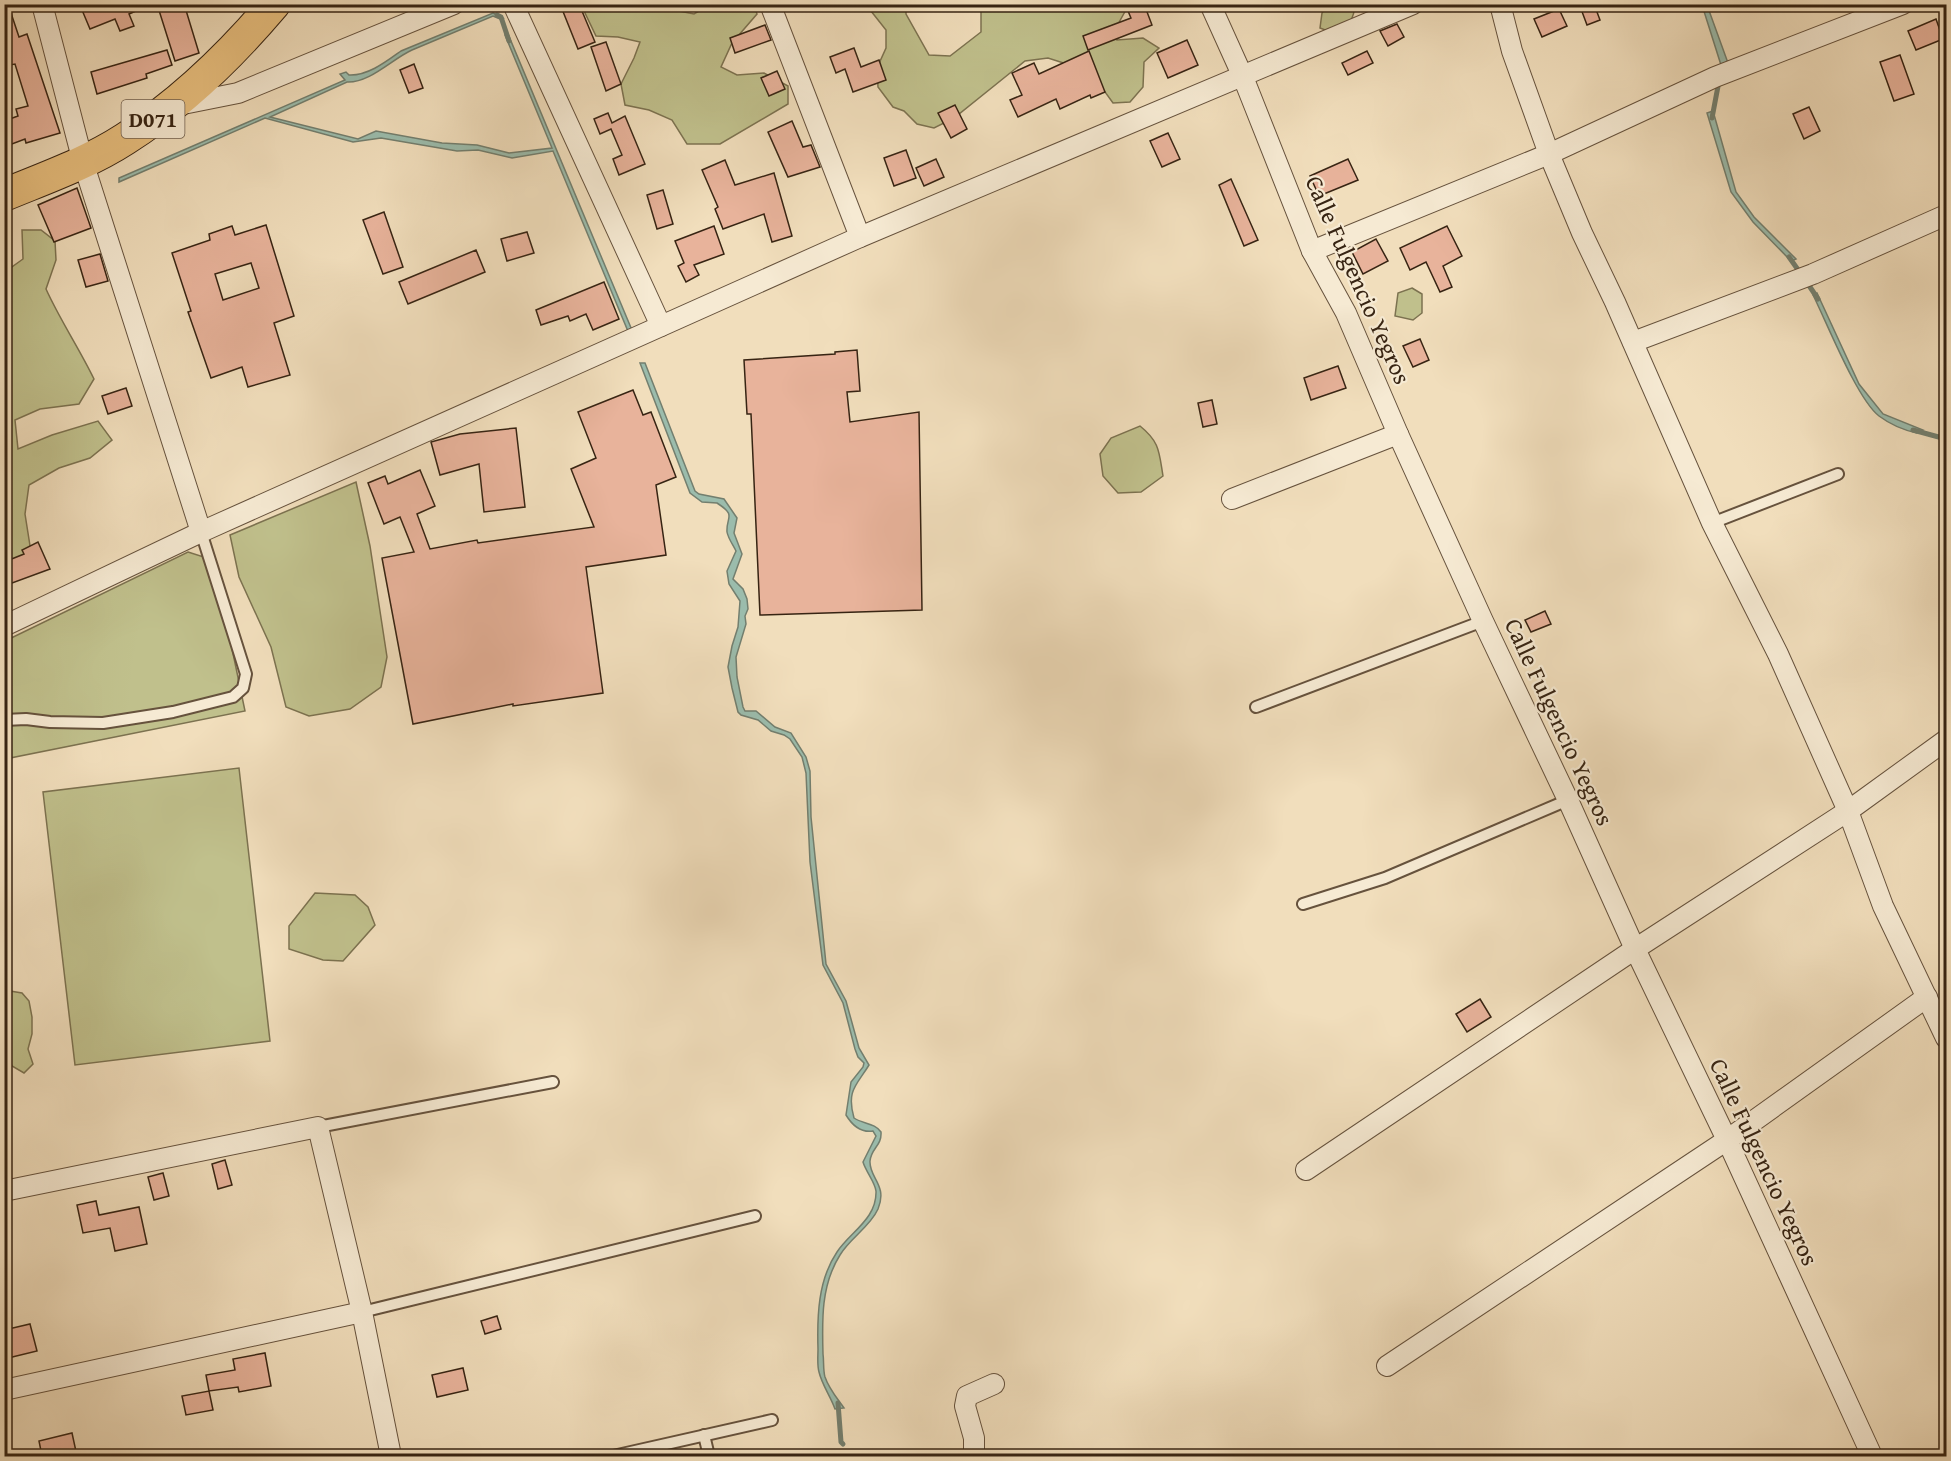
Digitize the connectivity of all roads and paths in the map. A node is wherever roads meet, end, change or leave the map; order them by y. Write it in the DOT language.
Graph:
graph roads {
  1 [pos="42,4"];
  2 [pos="274,4"];
  3 [pos="454,4"];
  4 [pos="513,4"];
  5 [pos="770,4"];
  6 [pos="1210,4"];
  7 [pos="1413,4"];
  8 [pos="1500,4"];
  9 [pos="1904,4"];
  10 [pos="1243,76"];
  11 [pos="171,106"];
  12 [pos="1549,154"];
  13 [pos="83,162"];
  14 [pos="4,195"];
  15 [pos="1947,215"];
  16 [pos="860,237"];
  17 [pos="1312,251"];
  18 [pos="661,326"];
  19 [pos="1633,342"];
  20 [pos="1398,434"];
  21 [pos="1838,474"];
  22 [pos="1232,499"];
  23 [pos="1712,523"];
  24 [pos="201,532"];
  25 [pos="1483,621"];
  26 [pos="4,626"];
  27 [pos="1256,707"];
  28 [pos="4,720"];
  29 [pos="1947,740"];
  30 [pos="1568,800"];
  31 [pos="1848,811"];
  32 [pos="1303,904"];
  33 [pos="1635,949"];
  34 [pos="1927,997"];
  35 [pos="1947,1038"];
  36 [pos="552,1082"];
  37 [pos="318,1127"];
  38 [pos="1727,1140"];
  39 [pos="1306,1170"];
  40 [pos="4,1191"];
  41 [pos="755,1216"];
  42 [pos="362,1312"];
  43 [pos="1387,1366"];
  44 [pos="994,1384"];
  45 [pos="4,1390"];
  46 [pos="772,1420"];
  47 [pos="704,1435"];
  48 [pos="391,1456"];
  49 [pos="613,1456"];
  50 [pos="709,1456"];
  51 [pos="974,1456"];
  52 [pos="1872,1456"];
  1 -- 13 [label="street"];
  2 -- 11 [label="main road, D071"];
  3 -- 11 [label="street"];
  4 -- 18 [label="street"];
  5 -- 16 [label="street"];
  6 -- 10 [label="street, Calle Fulgencio Yegros"];
  7 -- 10 [label="street"];
  8 -- 12 [label="street"];
  9 -- 12 [label="street"];
  10 -- 16 [label="street"];
  10 -- 17 [label="street, Calle Fulgencio Yegros"];
  11 -- 13 [label="main road, D071"];
  12 -- 17 [label="street"];
  12 -- 19 [label="street"];
  13 -- 14 [label="main road, D071"];
  13 -- 24 [label="street"];
  15 -- 19 [label="street"];
  16 -- 18 [label="street"];
  17 -- 20 [label="street, Calle Fulgencio Yegros"];
  18 -- 24 [label="street"];
  19 -- 23 [label="street"];
  20 -- 22 [label="street"];
  20 -- 25 [label="street, Calle Fulgencio Yegros"];
  21 -- 23 [label="lane"];
  23 -- 31 [label="street"];
  24 -- 26 [label="street"];
  24 -- 28 [label="lane"];
  25 -- 27 [label="lane"];
  25 -- 30 [label="street, Calle Fulgencio Yegros"];
  29 -- 31 [label="street"];
  30 -- 32 [label="lane"];
  30 -- 33 [label="street, Calle Fulgencio Yegros"];
  31 -- 33 [label="street"];
  31 -- 34 [label="street"];
  33 -- 38 [label="street, Calle Fulgencio Yegros"];
  33 -- 39 [label="street"];
  34 -- 35 [label="street"];
  34 -- 38 [label="street"];
  36 -- 37 [label="lane"];
  37 -- 40 [label="street"];
  37 -- 42 [label="street"];
  38 -- 43 [label="street"];
  38 -- 52 [label="street, Calle Fulgencio Yegros"];
  41 -- 42 [label="lane"];
  42 -- 45 [label="street"];
  42 -- 48 [label="street"];
  44 -- 51 [label="street"];
  46 -- 47 [label="lane"];
  47 -- 49 [label="lane"];
  47 -- 50 [label="lane"];
}
